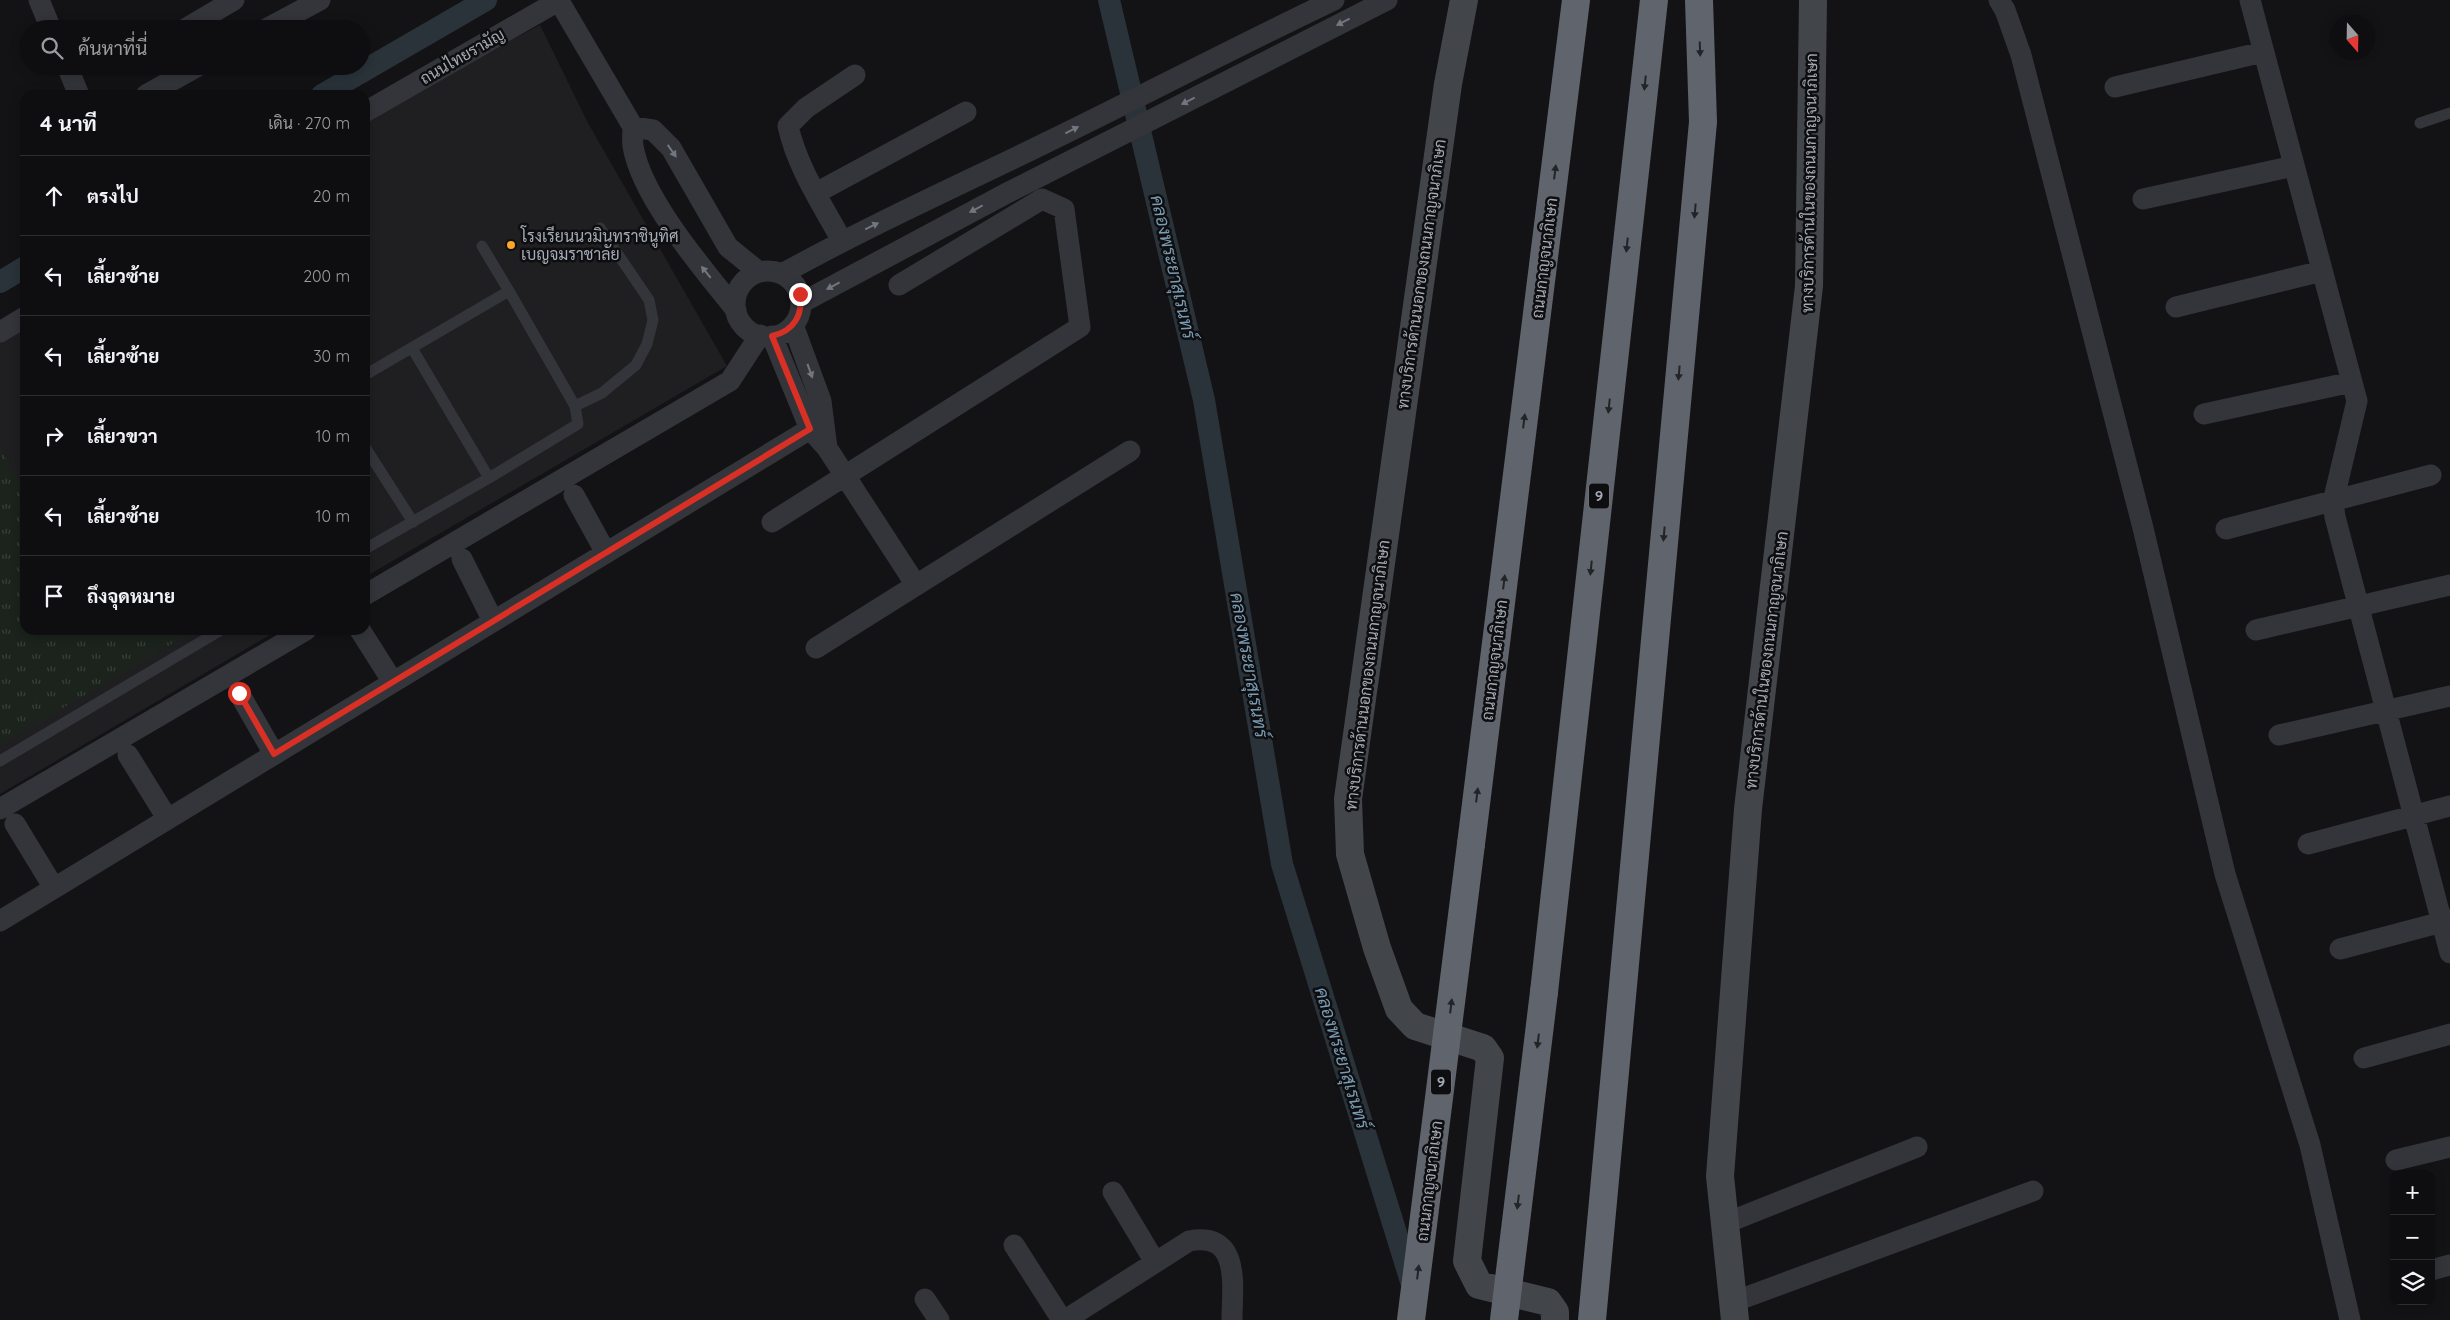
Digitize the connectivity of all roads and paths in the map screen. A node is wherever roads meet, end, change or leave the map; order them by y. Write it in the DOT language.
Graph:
graph roads {
  1 [pos="38,0"];
  2 [pos="234,0"];
  3 [pos="319,0"];
  4 [pos="1334,0"];
  5 [pos="1387,0"];
  6 [pos="1464,0"];
  7 [pos="1576,0"];
  8 [pos="1654,0"];
  9 [pos="1699,0"];
  10 [pos="1813,0"];
  11 [pos="1998,0"];
  12 [pos="2250,0"];
  13 [pos="551,2"];
  14 [pos="296,5"];
  15 [pos="47,20"];
  16 [pos="200,20"];
  17 [pos="277,20"];
  18 [pos="1264,34"];
  19 [pos="2264,52"];
  20 [pos="1273,57"];
  21 [pos="71,75"];
  22 [pos="182,75"];
  23 [pos="855,75"];
  24 [pos="2115,87"];
  25 [pos="77,90"];
  26 [pos="155,90"];
  27 [pos="370,109"];
  28 [pos="966,112"];
  29 [pos="2450,113"];
  30 [pos="2420,123"];
  31 [pos="633,127"];
  32 [pos="994,166"];
  33 [pos="2294,166"];
  34 [pos="816,193"];
  35 [pos="1007,193"];
  36 [pos="2143,200"];
  37 [pos="600,228"];
  38 [pos="842,241"];
  39 [pos="482,246"];
  40 [pos="2322,271"];
  41 [pos="759,272"];
  42 [pos="782,274"];
  43 [pos="899,285"];
  44 [pos="509,291"];
  45 [pos="801,303"];
  46 [pos="2176,307"];
  47 [pos="736,310"];
  48 [pos="20,320"];
  49 [pos="793,325"];
  50 [pos="0,332"];
  51 [pos="766,336"];
  52 [pos="412,348"];
  53 [pos="370,372"];
  54 [pos="2352,382"];
  55 [pos="576,406"];
  56 [pos="2204,414"];
  57 [pos="810,429"];
  58 [pos="827,448"];
  59 [pos="1130,451"];
  60 [pos="370,455"];
  61 [pos="2431,475"];
  62 [pos="845,476"];
  63 [pos="489,478"];
  64 [pos="574,495"];
  65 [pos="2333,502"];
  66 [pos="413,522"];
  67 [pos="772,522"];
  68 [pos="2226,528"];
  69 [pos="370,546"];
  70 [pos="606,553"];
  71 [pos="462,559"];
  72 [pos="916,585"];
  73 [pos="2450,585"];
  74 [pos="370,592"];
  75 [pos="2358,606"];
  76 [pos="493,621"];
  77 [pos="2256,630"];
  78 [pos="213,635"];
  79 [pos="298,635"];
  80 [pos="363,635"];
  81 [pos="816,648"];
  82 [pos="393,682"];
  83 [pos="239,693"];
  84 [pos="2450,696"];
  85 [pos="2385,711"];
  86 [pos="2279,735"];
  87 [pos="128,754"];
  88 [pos="274,754"];
  89 [pos="0,761"];
  90 [pos="2450,806"];
  91 [pos="2413,815"];
  92 [pos="7,816"];
  93 [pos="168,818"];
  94 [pos="2308,844"];
  95 [pos="54,888"];
  96 [pos="0,921"];
  97 [pos="2446,921"];
  98 [pos="2340,949"];
  99 [pos="2450,953"];
  100 [pos="2450,1034"];
  101 [pos="2364,1058"];
  102 [pos="1917,1147"];
  103 [pos="2450,1147"];
  104 [pos="2396,1160"];
  105 [pos="2033,1191"];
  106 [pos="1113,1192"];
  107 [pos="1726,1223"];
  108 [pos="1014,1245"];
  109 [pos="1155,1262"];
  110 [pos="2450,1266"];
  111 [pos="2435,1269"];
  112 [pos="926,1298"];
  113 [pos="1734,1311"];
  114 [pos="939,1320"];
  115 [pos="1064,1320"];
  116 [pos="1232,1320"];
  117 [pos="1412,1320"];
  118 [pos="1504,1320"];
  119 [pos="1555,1320"];
  120 [pos="1592,1320"];
  121 [pos="2350,1320"];
  1 -- 15 [label="street"];
  2 -- 16 [label="street"];
  3 -- 14 [label="street"];
  4 -- 18 [label="street"];
  5 -- 20 [label="street, one-way"];
  6 -- 119 [label="main road, ทางบริการด้านนอกของถนนกาญจนาภิเษก"];
  117 -- 7 [label="highway, ถนนกาญจนาภิเษก / 9, one-way, bridge"];
  8 -- 118 [label="highway, 9, one-way, bridge"];
  9 -- 120 [label="highway, one-way"];
  10 -- 107 [label="main road, ทางบริการด้านในของถนนกาญจนาภิเษก"];
  11 -- 121 [label="street"];
  12 -- 19 [label="street"];
  13 -- 27 [label="street, ถนนไทยรามัญ"];
  13 -- 31 [label="street"];
  14 -- 17 [label="street"];
  18 -- 20 [label="street"];
  32 -- 18 [label="street, one-way"];
  19 -- 24 [label="street"];
  19 -- 33 [label="street"];
  20 -- 35 [label="street, one-way"];
  21 -- 25 [label="street"];
  22 -- 26 [label="street"];
  23 -- 34 [label="street"];
  28 -- 34 [label="street"];
  29 -- 30 [label="lane"];
  31 -- 41 [label="street, one-way"];
  47 -- 31 [label="street, one-way"];
  32 -- 35 [label="street"];
  38 -- 32 [label="street, one-way"];
  33 -- 36 [label="street"];
  33 -- 40 [label="street"];
  34 -- 38 [label="street"];
  35 -- 45 [label="street, one-way"];
  37 -- 55 [label="lane"];
  38 -- 42 [label="street"];
  39 -- 44 [label="lane"];
  40 -- 46 [label="street"];
  40 -- 54 [label="street"];
  41 -- 42 [label="street"];
  41 -- 47 [label="street"];
  42 -- 45 [label="street"];
  43 -- 62 [label="street"];
  44 -- 52 [label="lane"];
  44 -- 55 [label="lane"];
  45 -- 49 [label="street"];
  47 -- 51 [label="street"];
  48 -- 50 [label="street"];
  49 -- 51 [label="street"];
  49 -- 58 [label="street, one-way"];
  51 -- 57 [label="street"];
  51 -- 74 [label="street"];
  52 -- 53 [label="lane"];
  52 -- 63 [label="lane"];
  54 -- 56 [label="street"];
  54 -- 65 [label="street"];
  55 -- 63 [label="lane"];
  57 -- 58 [label="street"];
  57 -- 70 [label="street"];
  58 -- 62 [label="street"];
  59 -- 72 [label="street"];
  60 -- 66 [label="lane"];
  61 -- 65 [label="street"];
  62 -- 67 [label="street"];
  62 -- 72 [label="street"];
  63 -- 66 [label="lane"];
  64 -- 70 [label="street"];
  65 -- 68 [label="street"];
  65 -- 75 [label="street"];
  66 -- 69 [label="lane"];
  70 -- 76 [label="street"];
  71 -- 76 [label="street"];
  72 -- 81 [label="street"];
  73 -- 75 [label="street"];
  75 -- 77 [label="street"];
  75 -- 85 [label="street"];
  76 -- 82 [label="street"];
  78 -- 89 [label="lane"];
  79 -- 92 [label="street"];
  80 -- 82 [label="street"];
  82 -- 88 [label="street"];
  83 -- 88 [label="street"];
  84 -- 85 [label="street"];
  85 -- 86 [label="street"];
  85 -- 91 [label="street"];
  87 -- 93 [label="street"];
  88 -- 93 [label="street"];
  90 -- 91 [label="street"];
  91 -- 94 [label="street"];
  91 -- 97 [label="street"];
  92 -- 95 [label="street"];
  93 -- 95 [label="street"];
  95 -- 96 [label="street"];
  97 -- 98 [label="street"];
  97 -- 99 [label="street"];
  100 -- 101 [label="street"];
  102 -- 107 [label="street"];
  103 -- 104 [label="street"];
  105 -- 113 [label="street"];
  106 -- 109 [label="street"];
  107 -- 113 [label="main road, ทางบริการด้านในของถนนกาญจนาภิเษก"];
  108 -- 115 [label="street"];
  109 -- 115 [label="street"];
  109 -- 116 [label="street"];
  110 -- 111 [label="street"];
  112 -- 114 [label="street"];
}
